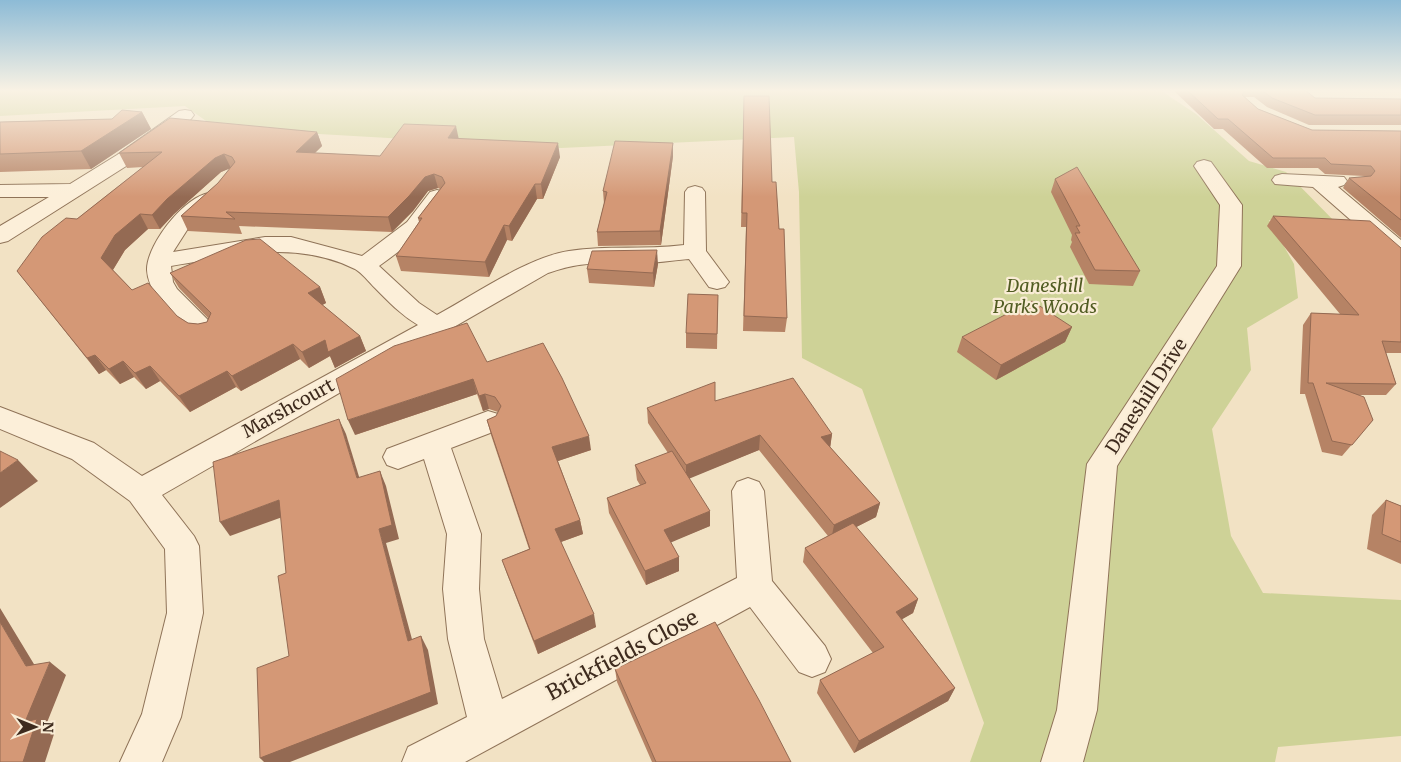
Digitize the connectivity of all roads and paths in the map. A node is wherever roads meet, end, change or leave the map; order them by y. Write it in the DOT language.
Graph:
graph roads {
  1 [pos="170,126"];
  2 [pos="1204,166"];
  3 [pos="1282,180"];
  4 [pos="1319,181"];
  5 [pos="1356,182"];
  6 [pos="226,183"];
  7 [pos="76,190"];
  8 [pos="0,191"];
  9 [pos="695,192"];
  10 [pos="437,196"];
  11 [pos="0,236"];
  12 [pos="695,251"];
  13 [pos="1396,259"];
  14 [pos="159,261"];
  15 [pos="365,265"];
  16 [pos="717,282"];
  17 [pos="436,325"];
  18 [pos="205,330"];
  19 [pos="0,417"];
  20 [pos="488,422"];
  21 [pos="434,443"];
  22 [pos="398,457"];
  23 [pos="748,491"];
  24 [pos="141,492"];
  25 [pos="755,586"];
  26 [pos="812,659"];
  27 [pos="489,725"];
  28 [pos="141,762"];
  29 [pos="423,762"];
  30 [pos="1062,762"];
  1 -- 7 [label="street"];
  2 -- 30 [label="street, Daneshill Drive"];
  3 -- 4 [label="street"];
  4 -- 5 [label="street"];
  4 -- 13 [label="street"];
  6 -- 14 [label="street"];
  7 -- 8 [label="street"];
  7 -- 11 [label="street"];
  9 -- 12 [label="street"];
  10 -- 15 [label="street"];
  12 -- 16 [label="street"];
  12 -- 17 [label="street, Marshcourt"];
  14 -- 15 [label="street"];
  14 -- 18 [label="street"];
  15 -- 17 [label="street"];
  17 -- 24 [label="street, Marshcourt"];
  19 -- 24 [label="street"];
  20 -- 21 [label="street"];
  21 -- 22 [label="street"];
  21 -- 27 [label="street"];
  23 -- 25 [label="street"];
  24 -- 28 [label="street"];
  25 -- 26 [label="street"];
  25 -- 27 [label="street, Brickfields Close"];
  27 -- 29 [label="street, Brickfields Close"];
}
